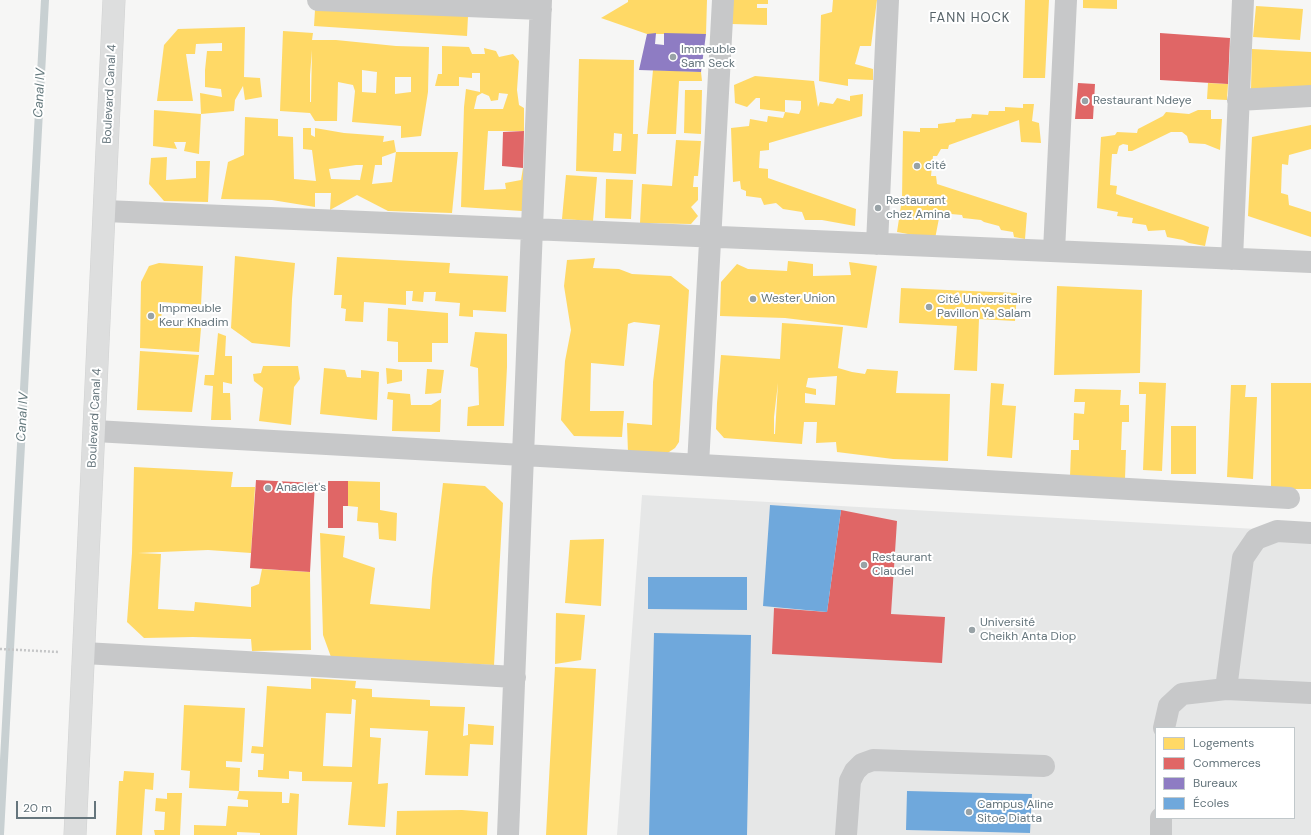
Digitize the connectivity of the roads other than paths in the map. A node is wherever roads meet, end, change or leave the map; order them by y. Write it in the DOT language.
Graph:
graph roads {
  1 [pos="114,0"];
  2 [pos="318,0"];
  3 [pos="723,0"];
  4 [pos="888,0"];
  5 [pos="1066,0"];
  6 [pos="1243,0"];
  7 [pos="541,5"];
  8 [pos="1311,96"];
  9 [pos="1238,100"];
  10 [pos="105,211"];
  11 [pos="532,229"];
  12 [pos="710,237"];
  13 [pos="877,244"];
  14 [pos="1054,251"];
  15 [pos="1232,259"];
  16 [pos="1311,262"];
  17 [pos="95,431"];
  18 [pos="523,455"];
  19 [pos="698,465"];
  20 [pos="1289,498"];
  21 [pos="1311,533"];
  22 [pos="84,653"];
  23 [pos="515,677"];
  24 [pos="1226,689"];
  25 [pos="1311,693"];
  26 [pos="1164,727"];
  27 [pos="1044,766"];
  28 [pos="1161,819"];
  29 [pos="75,835"];
  30 [pos="508,835"];
  31 [pos="846,835"];
  32 [pos="1161,835"];
  1 -- 10 [label="main road, Boulevard Canal 4"];
  2 -- 7 [label="street"];
  3 -- 12 [label="street"];
  4 -- 13 [label="street"];
  5 -- 14 [label="street"];
  6 -- 9 [label="street"];
  7 -- 11 [label="street"];
  8 -- 9 [label="street"];
  9 -- 15 [label="street"];
  10 -- 11 [label="street"];
  10 -- 17 [label="main road, Boulevard Canal 4"];
  11 -- 12 [label="street"];
  11 -- 18 [label="street"];
  12 -- 13 [label="street"];
  12 -- 19 [label="street"];
  13 -- 14 [label="street"];
  14 -- 15 [label="street"];
  15 -- 16 [label="street"];
  17 -- 18 [label="street"];
  17 -- 22 [label="main road, Boulevard Canal 4"];
  18 -- 19 [label="street"];
  18 -- 23 [label="street"];
  19 -- 20 [label="street"];
  21 -- 24 [label="street"];
  22 -- 23 [label="street"];
  22 -- 29 [label="main road, Boulevard Canal 4"];
  23 -- 30 [label="street"];
  24 -- 25 [label="street"];
  24 -- 26 [label="street"];
  27 -- 31 [label="street"];
  28 -- 32 [label="street"];
}
